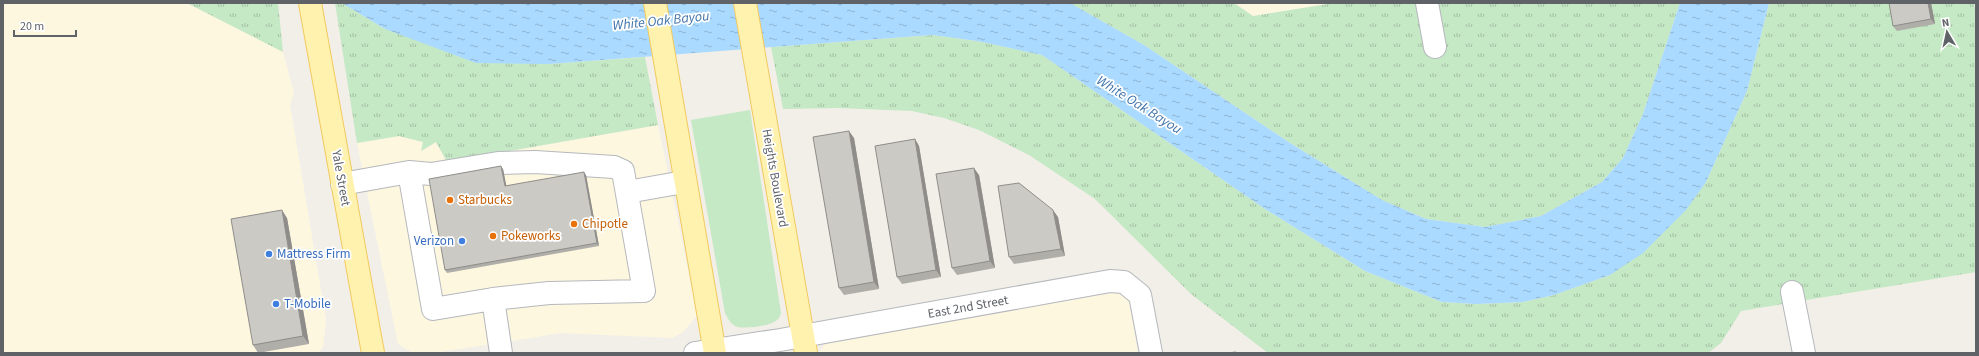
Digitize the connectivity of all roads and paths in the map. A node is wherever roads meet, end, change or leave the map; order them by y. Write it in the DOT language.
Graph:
graph roads {
  1 [pos="310,3"];
  2 [pos="655,3"];
  3 [pos="745,3"];
  4 [pos="1427,3"];
  5 [pos="1435,47"];
  6 [pos="409,172"];
  7 [pos="625,182"];
  8 [pos="684,182"];
  9 [pos="342,184"];
  10 [pos="1792,292"];
  11 [pos="493,299"];
  12 [pos="805,344"];
  13 [pos="708,352"];
  14 [pos="373,353"];
  15 [pos="501,353"];
  16 [pos="1151,353"];
  17 [pos="1804,353"];
  1 -- 9 [label="main road, Yale Street"];
  2 -- 8 [label="main road"];
  3 -- 12 [label="main road, Heights Boulevard"];
  4 -- 5 [label="street"];
  6 -- 7 [label="street"];
  6 -- 9 [label="street"];
  6 -- 11 [label="street"];
  7 -- 8 [label="street"];
  7 -- 11 [label="street"];
  8 -- 13 [label="main road"];
  9 -- 14 [label="main road, Yale Street"];
  10 -- 17 [label="street"];
  11 -- 15 [label="street"];
  12 -- 13 [label="street, East 2nd Street"];
  12 -- 16 [label="street, East 2nd Street"];
}
